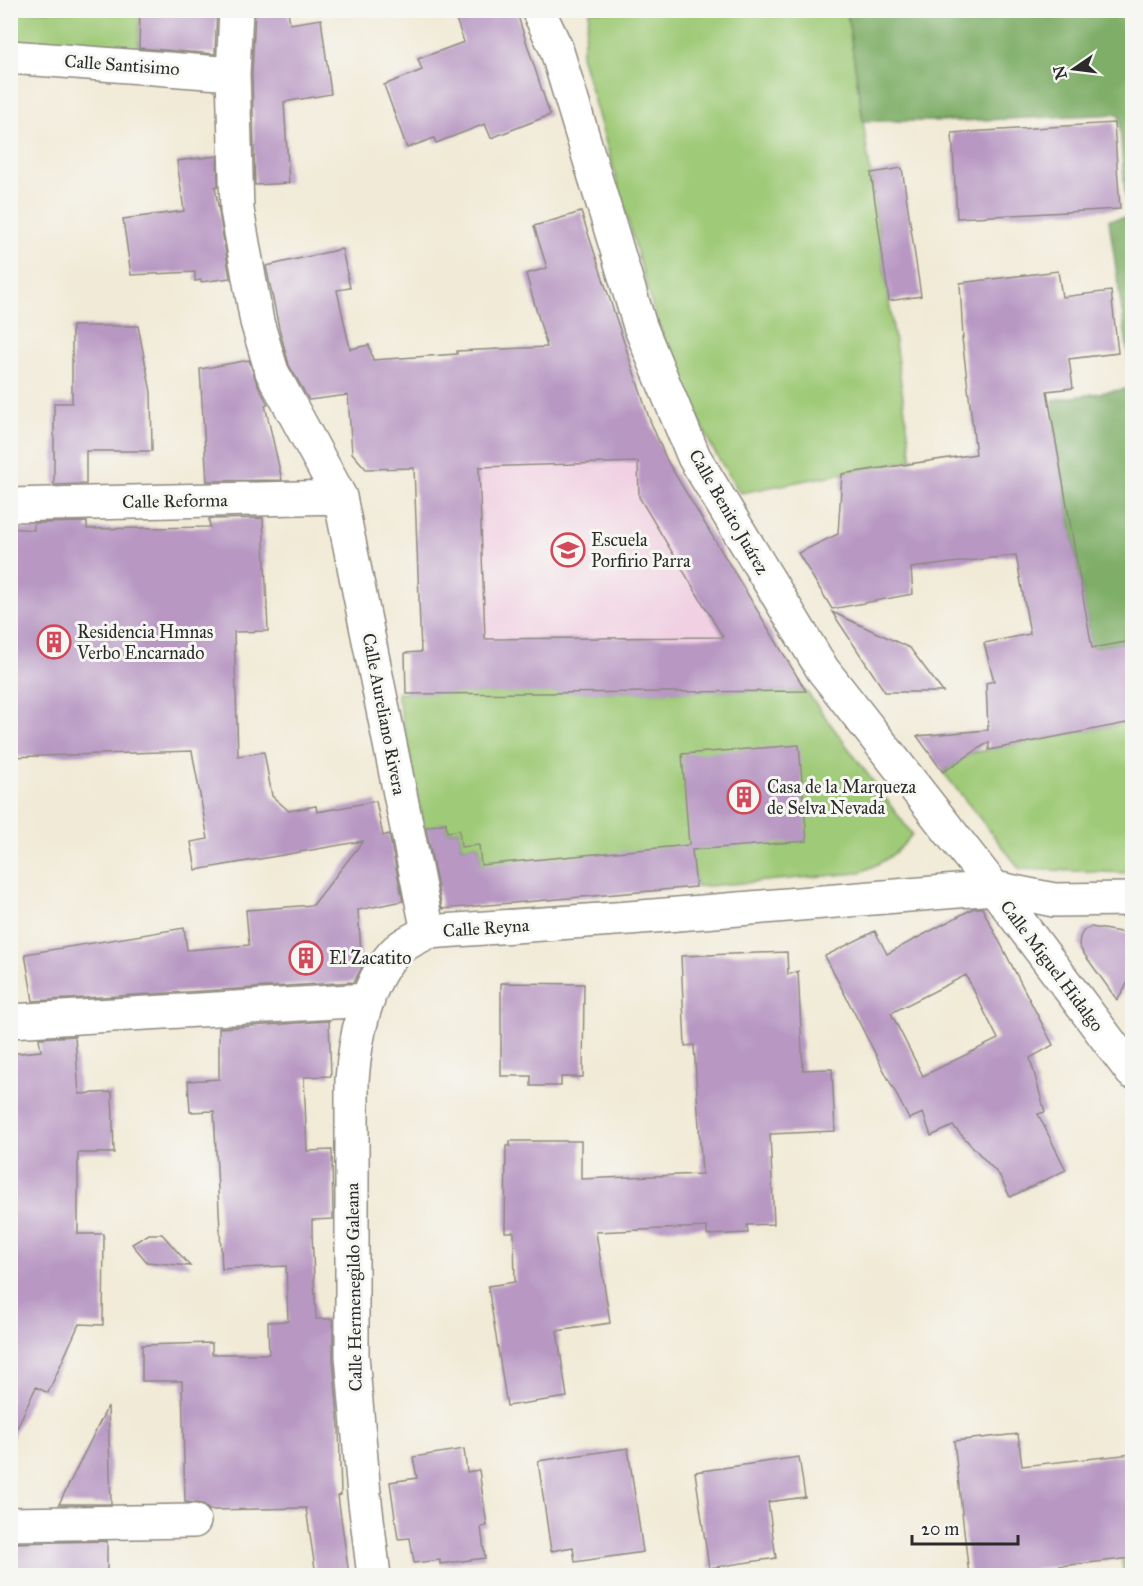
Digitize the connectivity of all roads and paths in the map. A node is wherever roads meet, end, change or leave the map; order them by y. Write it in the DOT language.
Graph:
graph roads {
  1 [pos="236,10"];
  2 [pos="537,10"];
  3 [pos="567,10"];
  4 [pos="556,48"];
  5 [pos="10,57"];
  6 [pos="233,74"];
  7 [pos="340,497"];
  8 [pos="10,505"];
  9 [pos="994,888"];
  10 [pos="1132,899"];
  11 [pos="428,932"];
  12 [pos="368,1000"];
  13 [pos="10,1021"];
  14 [pos="1132,1072"];
  15 [pos="194,1521"];
  16 [pos="10,1524"];
  17 [pos="374,1575"];
  1 -- 6 [label="street, Calle Aureliano Rivera"];
  2 -- 4 [label="street, Calle Benito Juárez"];
  3 -- 4 [label="street"];
  4 -- 9 [label="street, Calle Benito Juárez"];
  5 -- 6 [label="street, Calle Santisimo"];
  6 -- 7 [label="street, Calle Aureliano Rivera"];
  7 -- 8 [label="street, Calle Reforma"];
  7 -- 11 [label="street, Calle Aureliano Rivera"];
  9 -- 10 [label="street, Calle Reyna"];
  9 -- 11 [label="street, Calle Reyna"];
  9 -- 14 [label="street, Calle Miguel Hidalgo"];
  11 -- 12 [label="street, Calle Reyna"];
  12 -- 13 [label="street"];
  12 -- 17 [label="street, Calle Hermenegildo Galeana"];
  15 -- 16 [label="street"];
}
